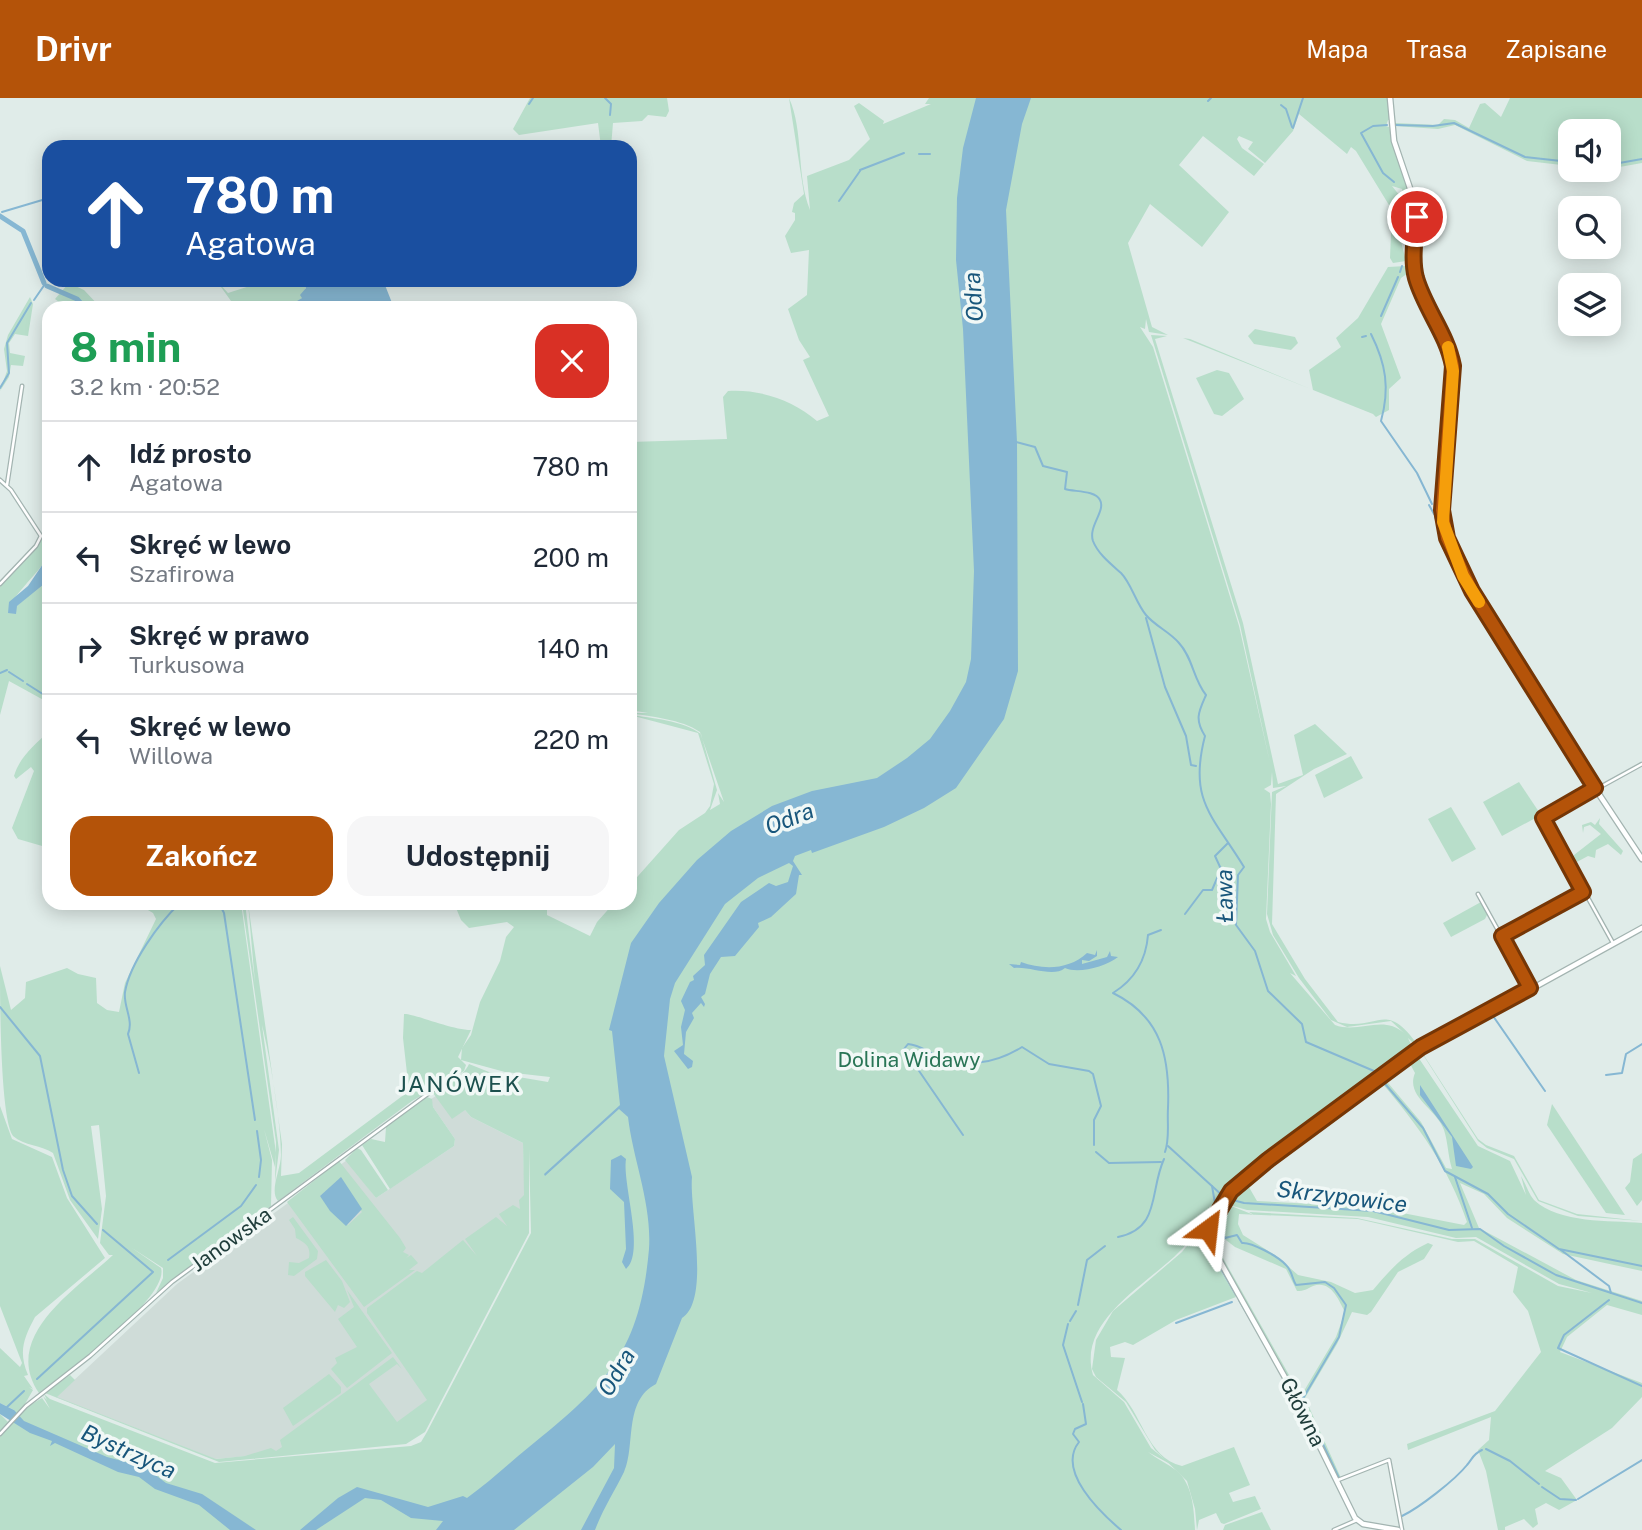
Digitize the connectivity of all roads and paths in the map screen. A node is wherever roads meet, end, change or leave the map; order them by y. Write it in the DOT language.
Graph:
graph roads {
  1 [pos="1390,98"];
  2 [pos="22,386"];
  3 [pos="0,480"];
  4 [pos="7,485"];
  5 [pos="0,584"];
  6 [pos="1642,764"];
  7 [pos="1595,788"];
  8 [pos="1642,859"];
  9 [pos="1583,892"];
  10 [pos="1478,894"];
  11 [pos="1642,928"];
  12 [pos="1502,936"];
  13 [pos="1613,943"];
  14 [pos="1530,988"];
  15 [pos="443,1082"];
  16 [pos="1,1433"];
  17 [pos="1336,1481"];
  18 [pos="1357,1520"];
  19 [pos="1337,1530"];
  20 [pos="1400,1530"];
  1 -- 7 [label="street"];
  2 -- 4 [label="street"];
  3 -- 4 [label="street"];
  4 -- 5 [label="street"];
  6 -- 7 [label="street"];
  7 -- 8 [label="street"];
  7 -- 9 [label="street"];
  9 -- 12 [label="street"];
  9 -- 13 [label="street"];
  10 -- 12 [label="street"];
  11 -- 13 [label="street"];
  12 -- 14 [label="street"];
  13 -- 14 [label="street"];
  14 -- 17 [label="street, Główna"];
  15 -- 16 [label="street, Janowska"];
  17 -- 18 [label="street, Główna"];
  17 -- 20 [label="street"];
  18 -- 19 [label="street"];
  18 -- 20 [label="street"];
}
